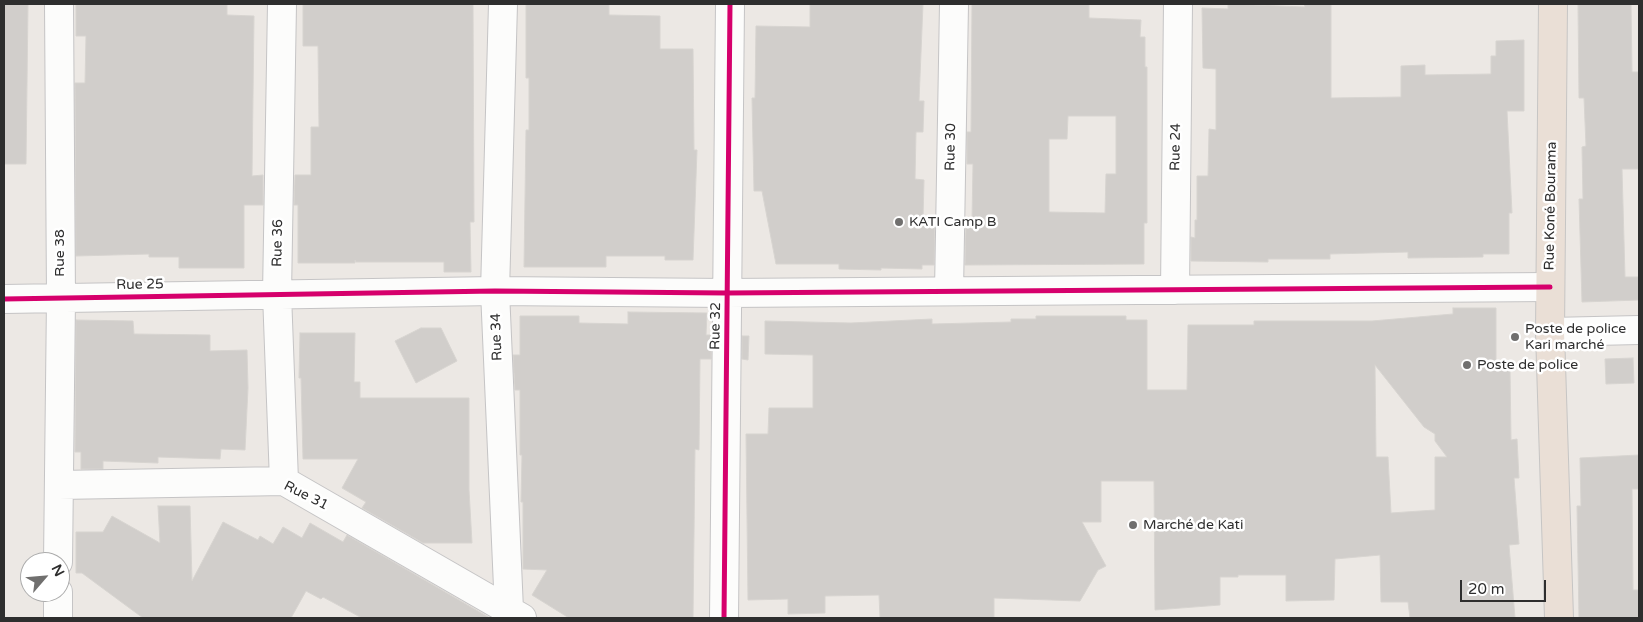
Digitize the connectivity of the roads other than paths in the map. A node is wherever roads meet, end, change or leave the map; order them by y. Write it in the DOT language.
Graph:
graph roads {
  1 [pos="59,4"];
  2 [pos="282,4"];
  3 [pos="502,4"];
  4 [pos="730,4"];
  5 [pos="954,4"];
  6 [pos="1178,4"];
  7 [pos="1554,4"];
  8 [pos="1550,287"];
  9 [pos="1175,290"];
  10 [pos="949,291"];
  11 [pos="495,292"];
  12 [pos="727,293"];
  13 [pos="277,294"];
  14 [pos="61,298"];
  15 [pos="4,299"];
  16 [pos="1639,330"];
  17 [pos="1550,332"];
  18 [pos="284,482"];
  19 [pos="59,485"];
  20 [pos="58,552"];
  21 [pos="58,602"];
  22 [pos="516,614"];
  23 [pos="58,618"];
  24 [pos="724,618"];
  25 [pos="1559,618"];
  1 -- 14 [label="street, Rue 38"];
  2 -- 13 [label="street, Rue 36"];
  3 -- 11 [label="street, Rue 34"];
  4 -- 12 [label="street, Rue 32"];
  5 -- 10 [label="street, Rue 30"];
  6 -- 9 [label="street, Rue 24"];
  7 -- 8 [label="highway, Rue Koné Bourama"];
  8 -- 9 [label="street, Rue 25"];
  8 -- 17 [label="highway, Rue Koné Bourama"];
  9 -- 10 [label="street, Rue 25"];
  10 -- 12 [label="street, Rue 25"];
  11 -- 12 [label="street, Rue 25"];
  11 -- 13 [label="street, Rue 25"];
  11 -- 22 [label="street, Rue 34"];
  12 -- 24 [label="street, Rue 32"];
  13 -- 14 [label="street, Rue 25"];
  13 -- 18 [label="street, Rue 36"];
  14 -- 15 [label="street, Rue 25"];
  14 -- 19 [label="street, Rue 38"];
  16 -- 17 [label="street"];
  17 -- 25 [label="highway, Rue Koné Bourama"];
  18 -- 19 [label="street, Rue 31"];
  18 -- 22 [label="street, Rue 31"];
  19 -- 20 [label="street, Rue 38"];
  21 -- 23 [label="street"];
}
